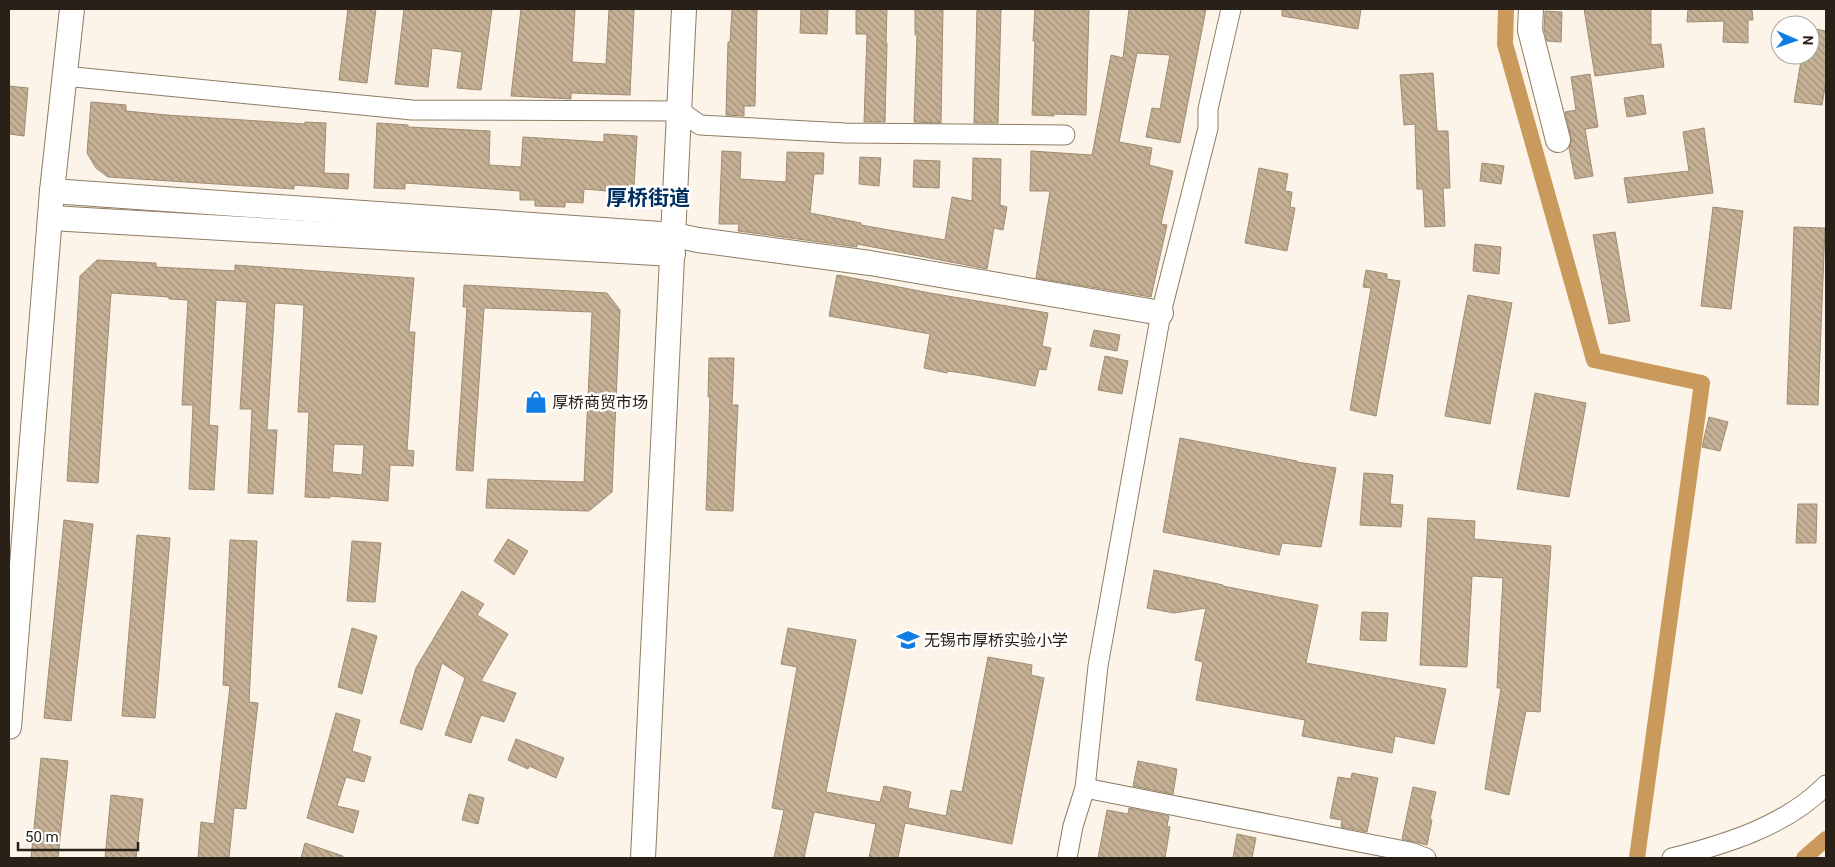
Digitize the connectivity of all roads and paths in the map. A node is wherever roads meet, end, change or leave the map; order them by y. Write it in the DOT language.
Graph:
graph roads {
  1 [pos="72,9"];
  2 [pos="684,9"];
  3 [pos="1231,9"];
  4 [pos="1531,9"];
  5 [pos="64,76"];
  6 [pos="680,111"];
  7 [pos="1065,136"];
  8 [pos="1558,140"];
  9 [pos="52,191"];
  10 [pos="51,218"];
  11 [pos="674,245"];
  12 [pos="1161,313"];
  13 [pos="9,727"];
  14 [pos="1826,785"];
  15 [pos="1085,788"];
  16 [pos="643,858"];
  17 [pos="1067,858"];
  18 [pos="1426,858"];
  19 [pos="1672,858"];
  1 -- 5 [label="street"];
  2 -- 6 [label="street"];
  3 -- 12 [label="street"];
  4 -- 8 [label="street"];
  5 -- 6 [label="street"];
  5 -- 9 [label="street"];
  6 -- 7 [label="street"];
  6 -- 11 [label="street"];
  9 -- 10 [label="street"];
  9 -- 11 [label="street"];
  10 -- 11 [label="street"];
  10 -- 13 [label="street"];
  11 -- 12 [label="street"];
  11 -- 16 [label="street"];
  12 -- 15 [label="street"];
  14 -- 19 [label="street"];
  15 -- 17 [label="street"];
  15 -- 18 [label="street"];
}
